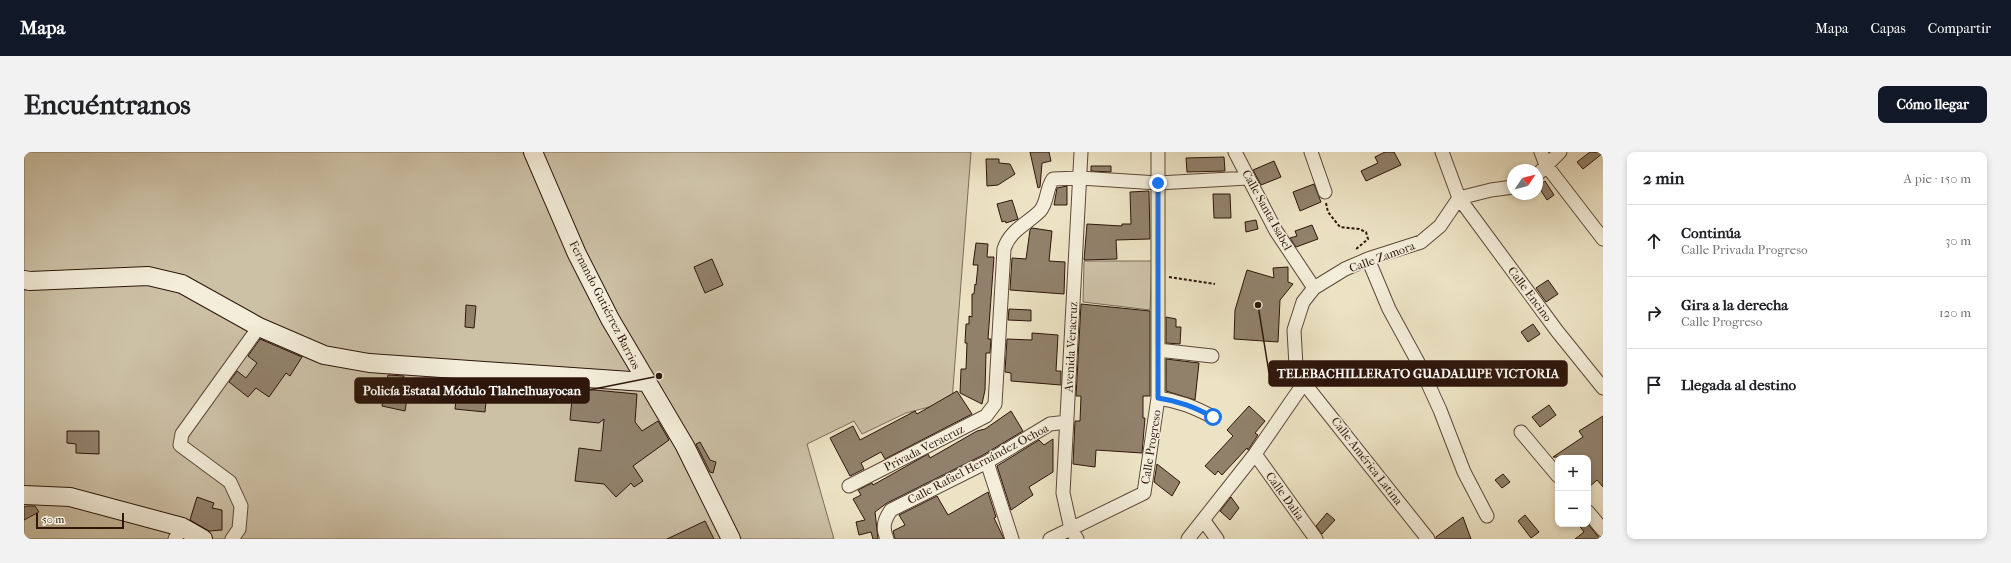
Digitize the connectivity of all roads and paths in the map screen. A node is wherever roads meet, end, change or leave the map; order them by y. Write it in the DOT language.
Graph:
graph roads {
  1 [pos="533,152"];
  2 [pos="1082,152"];
  3 [pos="1158,152"];
  4 [pos="1236,152"];
  5 [pos="1311,152"];
  6 [pos="1442,152"];
  7 [pos="1541,152"];
  8 [pos="1560,152"];
  9 [pos="1546,164"];
  10 [pos="1543,168"];
  11 [pos="1080,178"];
  12 [pos="1248,178"];
  13 [pos="1158,183"];
  14 [pos="1507,188"];
  15 [pos="1325,192"];
  16 [pos="1459,198"];
  17 [pos="1603,239"];
  18 [pos="1363,262"];
  19 [pos="1158,276"];
  20 [pos="24,280"];
  21 [pos="1215,284"];
  22 [pos="1314,288"];
  23 [pos="259,327"];
  24 [pos="1158,350"];
  25 [pos="1212,356"];
  26 [pos="645,382"];
  27 [pos="1304,383"];
  28 [pos="1603,387"];
  29 [pos="1158,398"];
  30 [pos="1213,417"];
  31 [pos="1067,422"];
  32 [pos="1521,432"];
  33 [pos="1255,454"];
  34 [pos="987,462"];
  35 [pos="1555,472"];
  36 [pos="849,486"];
  37 [pos="24,496"];
  38 [pos="1487,516"];
  39 [pos="1591,516"];
  40 [pos="1204,521"];
  41 [pos="1603,530"];
  42 [pos="178,533"];
  43 [pos="1074,534"];
  44 [pos="203,539"];
  45 [pos="232,539"];
  46 [pos="730,539"];
  47 [pos="887,539"];
  48 [pos="1012,539"];
  49 [pos="1050,539"];
  50 [pos="1188,539"];
  51 [pos="1217,539"];
  52 [pos="1316,539"];
  53 [pos="1428,539"];
  1 -- 26 [label="street, Fernando Gutiérrez Barrios"];
  2 -- 11 [label="street, Avenida Veracruz"];
  3 -- 13 [label="street, Calle Progreso"];
  4 -- 12 [label="street, Calle Santa Isabel"];
  5 -- 15 [label="street"];
  6 -- 16 [label="street, Calle Encino"];
  7 -- 9 [label="street"];
  8 -- 9 [label="street"];
  9 -- 10 [label="street"];
  9 -- 17 [label="street"];
  11 -- 13 [label="street"];
  11 -- 31 [label="street, Avenida Veracruz"];
  11 -- 36 [label="street, Privada Veracruz"];
  12 -- 13 [label="street"];
  12 -- 22 [label="street, Calle Santa Isabel"];
  13 -- 19 [label="street, Calle Progreso"];
  14 -- 16 [label="street"];
  15 -- 18 [label="path"];
  16 -- 18 [label="street, Calle Zamora"];
  16 -- 28 [label="street, Calle Encino"];
  18 -- 22 [label="street, Calle Zamora"];
  18 -- 38 [label="street"];
  19 -- 21 [label="path"];
  19 -- 24 [label="street, Calle Progreso"];
  20 -- 23 [label="street"];
  22 -- 27 [label="street, Calle Zamora"];
  23 -- 26 [label="street"];
  23 -- 45 [label="street"];
  24 -- 25 [label="street"];
  24 -- 29 [label="street, Calle Progreso"];
  26 -- 46 [label="street, Fernando Gutiérrez Barrios"];
  27 -- 33 [label="street"];
  27 -- 53 [label="street, Calle América Latina"];
  29 -- 30 [label="street"];
  29 -- 43 [label="street, Calle Progreso"];
  31 -- 34 [label="street, Calle Rafael Hernández Ochoa"];
  31 -- 43 [label="street, Avenida Veracruz"];
  32 -- 35 [label="street"];
  33 -- 40 [label="street"];
  33 -- 52 [label="street, Calle Dalia"];
  34 -- 47 [label="street, Calle Rafael Hernández Ochoa"];
  34 -- 48 [label="street"];
  37 -- 42 [label="street"];
  39 -- 41 [label="street"];
  40 -- 50 [label="street"];
  40 -- 51 [label="street"];
  42 -- 44 [label="street"];
  43 -- 49 [label="street"];
}
